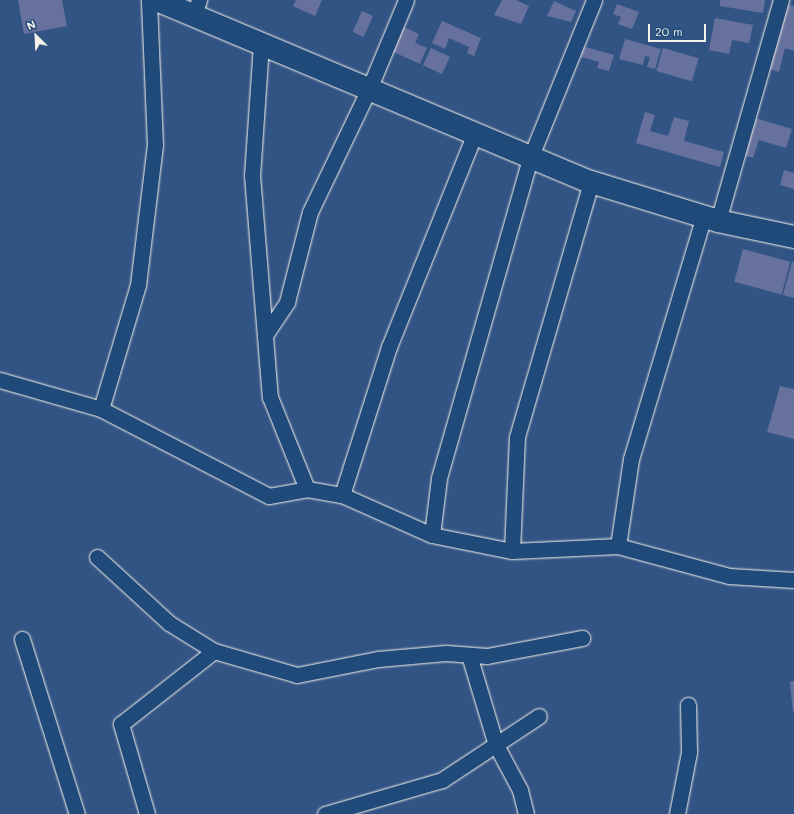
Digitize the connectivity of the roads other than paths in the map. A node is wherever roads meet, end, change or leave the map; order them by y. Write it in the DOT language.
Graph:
graph roads {
  1 [pos="149,0"];
  2 [pos="157,0"];
  3 [pos="406,0"];
  4 [pos="594,0"];
  5 [pos="781,0"];
  6 [pos="196,8"];
  7 [pos="261,44"];
  8 [pos="369,89"];
  9 [pos="475,133"];
  10 [pos="531,156"];
  11 [pos="591,182"];
  12 [pos="711,218"];
  13 [pos="794,237"];
  14 [pos="266,335"];
  15 [pos="0,380"];
  16 [pos="101,409"];
  17 [pos="307,489"];
  18 [pos="342,495"];
  19 [pos="432,535"];
  20 [pos="618,546"];
  21 [pos="512,551"];
  22 [pos="97,557"];
  23 [pos="794,580"];
  24 [pos="582,638"];
  25 [pos="22,639"];
  26 [pos="214,651"];
  27 [pos="469,655"];
  28 [pos="688,705"];
  29 [pos="539,716"];
  30 [pos="496,745"];
  31 [pos="77,814"];
  32 [pos="147,814"];
  33 [pos="325,814"];
  34 [pos="526,814"];
  35 [pos="677,814"];
  1 -- 16 [label="street"];
  2 -- 6 [label="street"];
  3 -- 8 [label="street"];
  4 -- 10 [label="street"];
  5 -- 12 [label="street"];
  6 -- 7 [label="street"];
  7 -- 8 [label="street"];
  7 -- 14 [label="street"];
  8 -- 9 [label="street"];
  8 -- 14 [label="street"];
  9 -- 10 [label="street"];
  9 -- 18 [label="street"];
  10 -- 11 [label="street"];
  10 -- 19 [label="street"];
  11 -- 12 [label="street"];
  11 -- 21 [label="street"];
  12 -- 13 [label="street"];
  12 -- 20 [label="street"];
  14 -- 17 [label="street"];
  15 -- 16 [label="street"];
  16 -- 17 [label="street"];
  17 -- 18 [label="street"];
  18 -- 19 [label="street"];
  19 -- 21 [label="street"];
  20 -- 21 [label="street"];
  20 -- 23 [label="street"];
  22 -- 26 [label="street"];
  24 -- 27 [label="street"];
  25 -- 31 [label="street"];
  26 -- 27 [label="street"];
  26 -- 32 [label="street"];
  27 -- 30 [label="street"];
  28 -- 35 [label="street"];
  29 -- 30 [label="street"];
  30 -- 33 [label="street"];
  30 -- 34 [label="street"];
}
